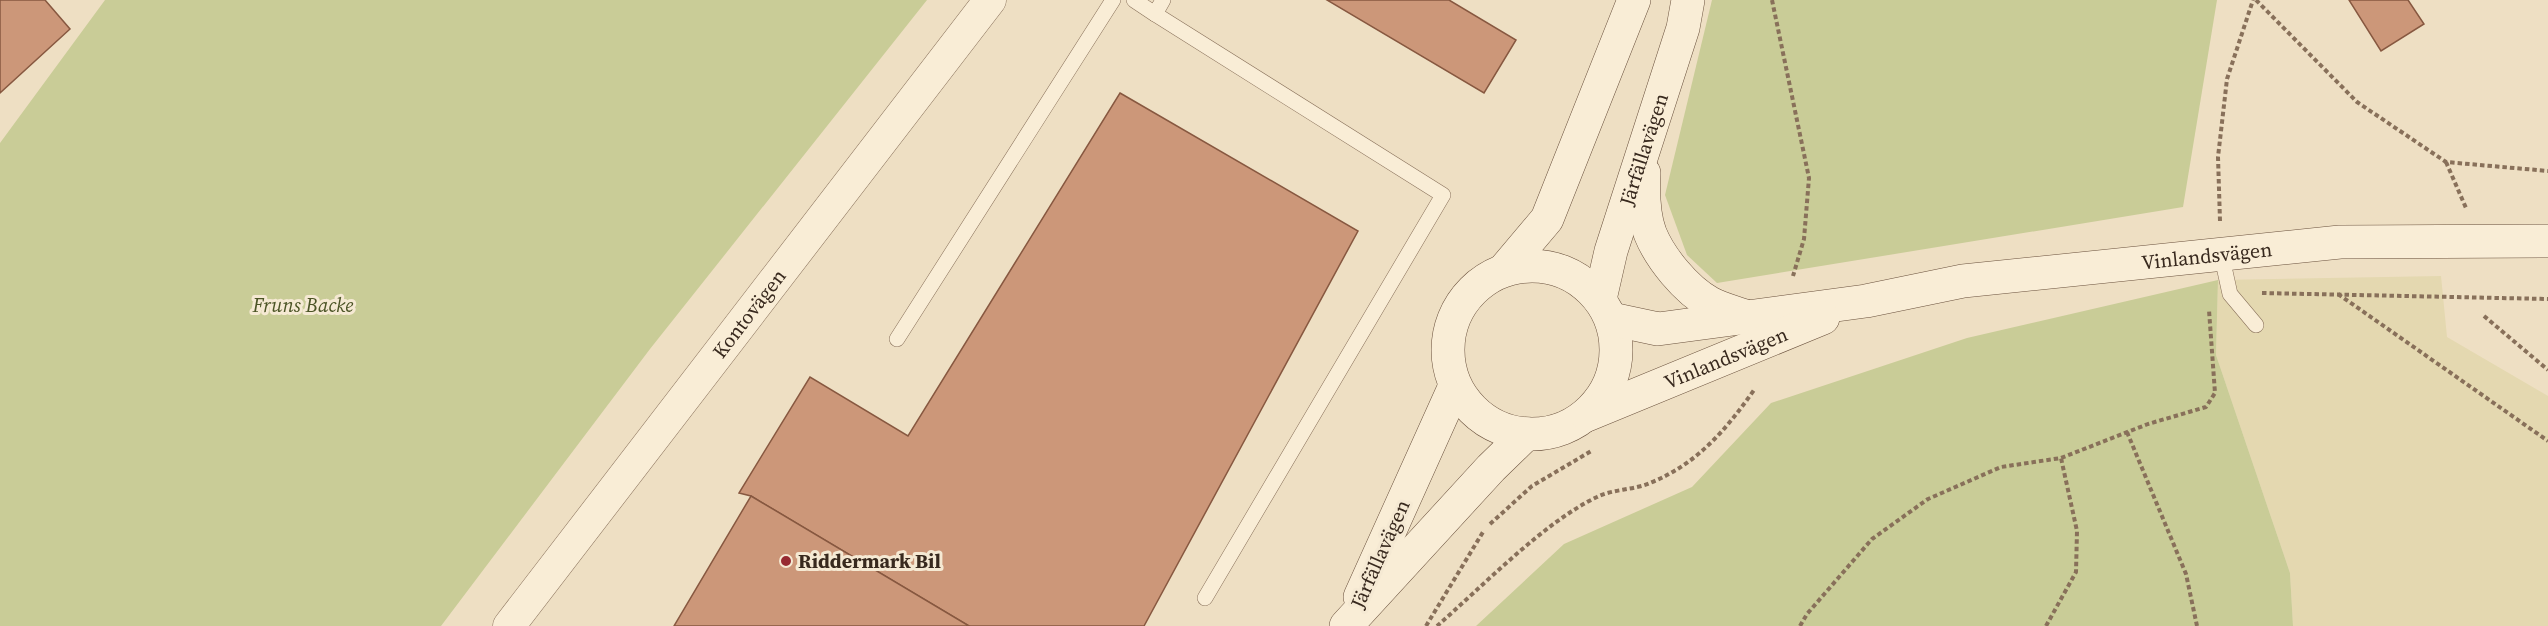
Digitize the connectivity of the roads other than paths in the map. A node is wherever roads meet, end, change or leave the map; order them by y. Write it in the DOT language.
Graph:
graph roads {
  1 [pos="990,0"];
  2 [pos="1113,0"];
  3 [pos="1134,0"];
  4 [pos="1163,0"];
  5 [pos="1634,0"];
  6 [pos="1688,0"];
  7 [pos="1155,14"];
  8 [pos="1645,146"];
  9 [pos="2548,241"];
  10 [pos="2221,253"];
  11 [pos="1504,270"];
  12 [pos="1866,301"];
  13 [pos="1606,309"];
  14 [pos="1747,317"];
  15 [pos="2256,325"];
  16 [pos="897,339"];
  17 [pos="1455,386"];
  18 [pos="1585,416"];
  19 [pos="1526,434"];
  20 [pos="1205,598"];
  21 [pos="1347,624"];
  22 [pos="509,626"];
  1 -- 22 [label="street, Kontovägen"];
  2 -- 16 [label="lane"];
  3 -- 7 [label="lane"];
  4 -- 7 [label="lane"];
  5 -- 11 [label="street"];
  6 -- 8 [label="street, Järfällavägen"];
  7 -- 20 [label="lane"];
  8 -- 13 [label="street, Järfällavägen"];
  8 -- 14 [label="street"];
  9 -- 10 [label="street, Vinlandsvägen"];
  10 -- 12 [label="street, Vinlandsvägen"];
  10 -- 15 [label="lane"];
  11 -- 13 [label="street"];
  11 -- 17 [label="street"];
  12 -- 14 [label="street, Vinlandsvägen"];
  12 -- 18 [label="street, Vinlandsvägen"];
  13 -- 14 [label="street, Vinlandsvägen"];
  13 -- 18 [label="street"];
  17 -- 19 [label="street"];
  17 -- 21 [label="street, Järfällavägen"];
  18 -- 19 [label="street"];
  19 -- 21 [label="street, Järfällavägen"];
}
